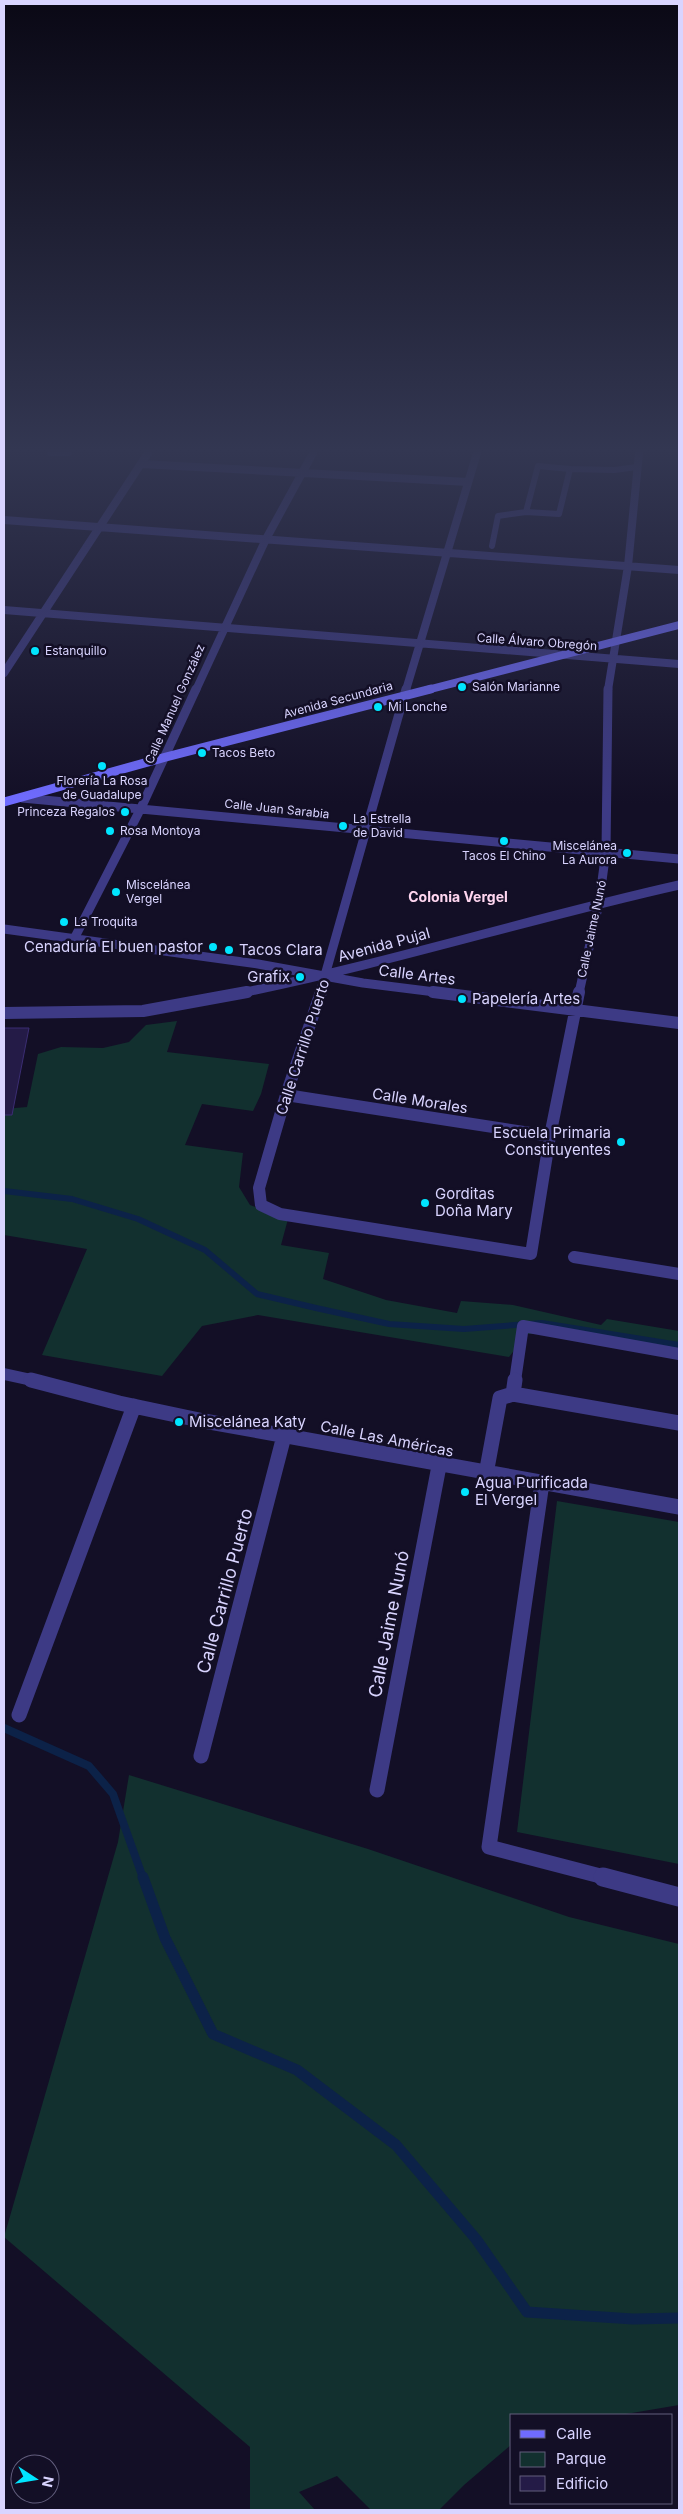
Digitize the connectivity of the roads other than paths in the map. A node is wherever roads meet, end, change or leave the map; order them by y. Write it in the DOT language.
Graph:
graph roads {
  1 [pos="71,570"];
  2 [pos="251,570"];
  3 [pos="442,570"];
  4 [pos="627,570"];
  5 [pos="4,610"];
  6 [pos="44,613"];
  7 [pos="679,625"];
  8 [pos="224,626"];
  9 [pos="615,642"];
  10 [pos="420,644"];
  11 [pos="563,656"];
  12 [pos="615,658"];
  13 [pos="679,664"];
  14 [pos="4,673"];
  15 [pos="404,696"];
  16 [pos="166,757"];
  17 [pos="22,798"];
  18 [pos="4,802"];
  19 [pos="141,808"];
  20 [pos="367,831"];
  21 [pos="606,851"];
  22 [pos="679,859"];
  23 [pos="679,885"];
  24 [pos="599,903"];
  25 [pos="4,929"];
  26 [pos="74,939"];
  27 [pos="326,976"];
  28 [pos="574,1009"];
  29 [pos="4,1013"];
  30 [pos="679,1023"];
  31 [pos="286,1095"];
  32 [pos="550,1136"];
  33 [pos="531,1254"];
  34 [pos="574,1257"];
  35 [pos="679,1274"];
  36 [pos="679,1354"];
  37 [pos="4,1374"];
  38 [pos="513,1394"];
  39 [pos="134,1406"];
  40 [pos="679,1422"];
  41 [pos="284,1436"];
  42 [pos="439,1466"];
  43 [pos="486,1474"];
  44 [pos="542,1482"];
  45 [pos="679,1507"];
  46 [pos="19,1715"];
  47 [pos="201,1756"];
  48 [pos="376,1790"];
  49 [pos="679,1897"];
  1 -- 6 [label="street"];
  2 -- 8 [label="street, Calle Manuel González"];
  3 -- 10 [label="street, Calle Carrillo Puerto"];
  4 -- 9 [label="street, Calle Jaime Nunó"];
  5 -- 6 [label="street, Calle Álvaro Obregón"];
  6 -- 8 [label="street, Calle Álvaro Obregón"];
  6 -- 14 [label="street"];
  7 -- 9 [label="street, Avenida Secundaria"];
  8 -- 10 [label="street, Calle Álvaro Obregón"];
  8 -- 16 [label="street, Calle Manuel González"];
  9 -- 11 [label="street, Avenida Secundaria"];
  9 -- 12 [label="street, Calle Jaime Nunó"];
  10 -- 11 [label="street, Calle Álvaro Obregón"];
  10 -- 15 [label="street, Calle Carrillo Puerto"];
  11 -- 12 [label="street, Calle Álvaro Obregón"];
  11 -- 15 [label="street, Avenida Secundaria"];
  12 -- 13 [label="street, Calle Álvaro Obregón"];
  12 -- 21 [label="street, Calle Jaime Nunó"];
  15 -- 16 [label="street, Avenida Secundaria"];
  15 -- 20 [label="street, Calle Carrillo Puerto"];
  16 -- 17 [label="street, Avenida Secundaria"];
  16 -- 19 [label="street, Calle Manuel González"];
  17 -- 18 [label="street, Avenida Secundaria"];
  17 -- 19 [label="street, Calle Juan Sarabia"];
  19 -- 20 [label="street, Calle Juan Sarabia"];
  19 -- 26 [label="street, Calle Manuel González"];
  20 -- 21 [label="street, Calle Juan Sarabia"];
  20 -- 27 [label="street, Calle Carrillo Puerto"];
  21 -- 22 [label="street, Calle Juan Sarabia"];
  21 -- 24 [label="street, Calle Jaime Nunó"];
  23 -- 24 [label="street, Avenida Pujal"];
  24 -- 27 [label="street, Avenida Pujal"];
  24 -- 28 [label="street, Calle Jaime Nunó"];
  25 -- 26 [label="street, Calle Artes"];
  26 -- 27 [label="street, Calle Artes"];
  27 -- 28 [label="street, Calle Artes"];
  27 -- 29 [label="street, Avenida Pujal"];
  27 -- 31 [label="street, Calle Carrillo Puerto"];
  28 -- 30 [label="street, Calle Artes"];
  28 -- 32 [label="street, Calle Jaime Nunó"];
  31 -- 32 [label="street, Calle Morales"];
  31 -- 33 [label="street, Calle Carrillo Puerto"];
  32 -- 33 [label="street, Calle Jaime Nunó"];
  34 -- 35 [label="street"];
  36 -- 38 [label="street"];
  37 -- 39 [label="street, Calle Las Américas"];
  38 -- 40 [label="street"];
  38 -- 43 [label="street"];
  39 -- 41 [label="street, Calle Las Américas"];
  39 -- 46 [label="street"];
  41 -- 42 [label="street, Calle Las Américas"];
  41 -- 47 [label="street, Calle Carrillo Puerto"];
  42 -- 43 [label="street, Calle Las Américas"];
  42 -- 48 [label="street, Calle Jaime Nunó"];
  43 -- 44 [label="street, Calle Las Américas"];
  44 -- 45 [label="street, Calle Las Américas"];
  44 -- 49 [label="street"];
}
